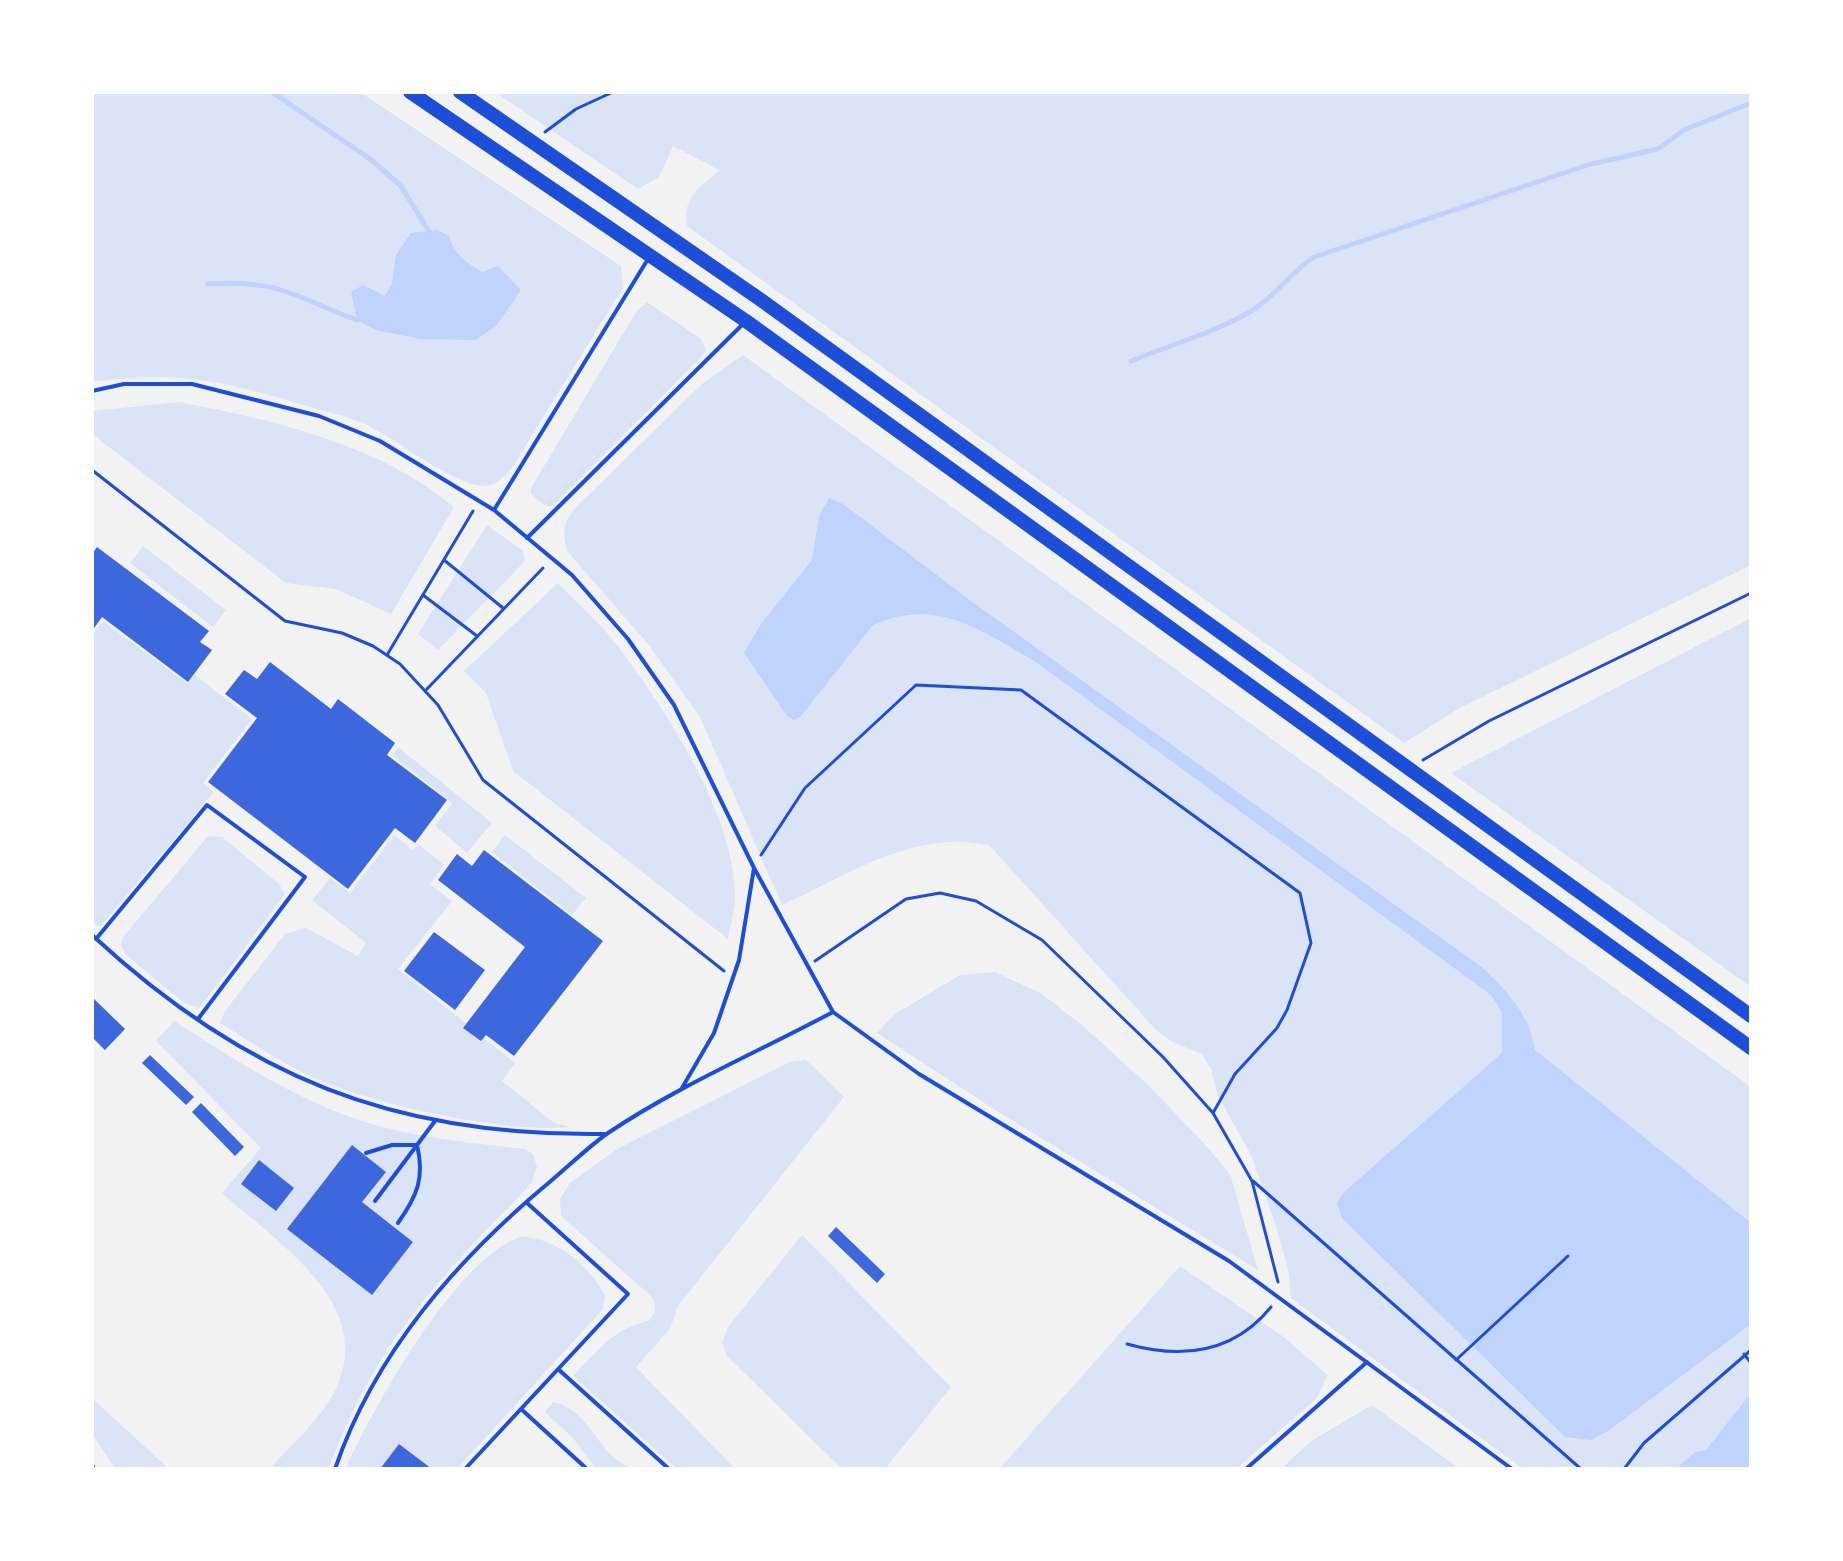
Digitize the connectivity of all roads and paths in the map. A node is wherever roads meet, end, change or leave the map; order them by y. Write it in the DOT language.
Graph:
graph roads {
  1 [pos="410,92"];
  2 [pos="460,92"];
  3 [pos="613,92"];
  4 [pos="532,141"];
  5 [pos="651,254"];
  6 [pos="746,321"];
  7 [pos="92,391"];
  8 [pos="92,470"];
  9 [pos="480,500"];
  10 [pos="494,510"];
  11 [pos="527,538"];
  12 [pos="552,558"];
  13 [pos="444,560"];
  14 [pos="1751,593"];
  15 [pos="423,595"];
  16 [pos="504,608"];
  17 [pos="477,636"];
  18 [pos="387,655"];
  19 [pos="427,689"];
  20 [pos="1409,769"];
  21 [pos="754,868"];
  22 [pos="94,937"];
  23 [pos="808,966"];
  24 [pos="733,978"];
  25 [pos="833,1012"];
  26 [pos="1751,1016"];
  27 [pos="197,1020"];
  28 [pos="1751,1048"];
  29 [pos="681,1090"];
  30 [pos="1213,1113"];
  31 [pos="435,1121"];
  32 [pos="606,1134"];
  33 [pos="417,1145"];
  34 [pos="366,1153"];
  35 [pos="1252,1181"];
  36 [pos="375,1201"];
  37 [pos="526,1202"];
  38 [pos="398,1223"];
  39 [pos="1568,1256"];
  40 [pos="1278,1297"];
  41 [pos="1127,1344"];
  42 [pos="1751,1350"];
  43 [pos="1744,1354"];
  44 [pos="1456,1360"];
  45 [pos="1367,1362"];
  46 [pos="1751,1363"];
  47 [pos="558,1369"];
  48 [pos="521,1408"];
  49 [pos="335,1469"];
  50 [pos="465,1469"];
  51 [pos="587,1469"];
  52 [pos="669,1469"];
  53 [pos="1246,1469"];
  54 [pos="1512,1469"];
  55 [pos="1581,1469"];
  56 [pos="1624,1469"];
  1 -- 5 [label="highway"];
  2 -- 4 [label="highway"];
  3 -- 4 [label="path"];
  4 -- 20 [label="highway"];
  5 -- 6 [label="highway"];
  5 -- 10 [label="lane"];
  6 -- 11 [label="lane"];
  6 -- 28 [label="highway"];
  7 -- 9 [label="lane"];
  8 -- 18 [label="path"];
  9 -- 10 [label="lane"];
  9 -- 13 [label="path"];
  10 -- 11 [label="lane"];
  11 -- 12 [label="lane"];
  12 -- 16 [label="path"];
  12 -- 21 [label="lane"];
  13 -- 15 [label="path"];
  13 -- 16 [label="path"];
  14 -- 20 [label="path"];
  15 -- 17 [label="path"];
  15 -- 18 [label="path"];
  16 -- 17 [label="path"];
  17 -- 19 [label="path"];
  18 -- 19 [label="path"];
  19 -- 24 [label="path"];
  20 -- 26 [label="highway"];
  21 -- 23 [label="lane"];
  21 -- 24 [label="lane"];
  21 -- 30 [label="path"];
  22 -- 27 [label="lane"];
  22 -- 27 [label="lane"];
  23 -- 25 [label="lane"];
  23 -- 30 [label="path"];
  24 -- 29 [label="lane"];
  25 -- 29 [label="lane"];
  25 -- 40 [label="lane"];
  27 -- 31 [label="lane"];
  29 -- 32 [label="lane"];
  30 -- 35 [label="path"];
  31 -- 32 [label="lane"];
  31 -- 33 [label="lane"];
  32 -- 37 [label="lane"];
  33 -- 34 [label="lane"];
  33 -- 36 [label="lane"];
  33 -- 38 [label="lane"];
  35 -- 40 [label="path"];
  35 -- 44 [label="path"];
  37 -- 47 [label="lane"];
  37 -- 49 [label="lane"];
  39 -- 44 [label="path"];
  40 -- 41 [label="path"];
  40 -- 45 [label="lane"];
  42 -- 43 [label="path"];
  43 -- 46 [label="path"];
  43 -- 56 [label="path"];
  44 -- 55 [label="path"];
  45 -- 53 [label="lane"];
  45 -- 54 [label="lane"];
  47 -- 48 [label="lane"];
  47 -- 52 [label="lane"];
  48 -- 50 [label="lane"];
  48 -- 51 [label="lane"];
}
